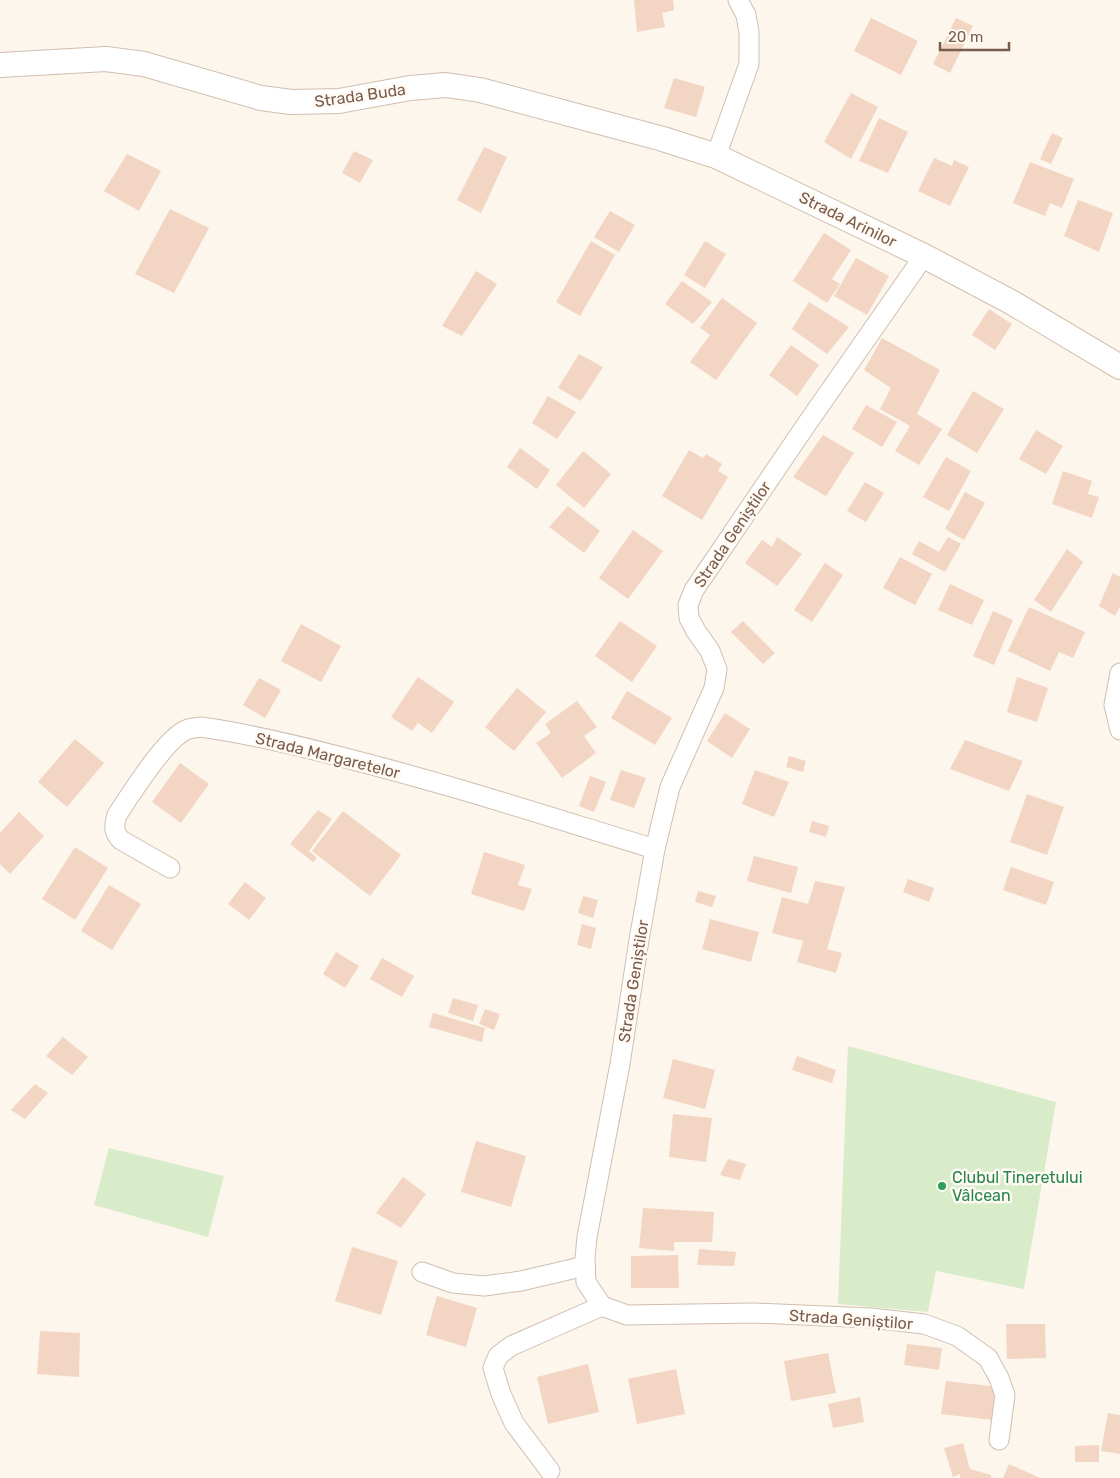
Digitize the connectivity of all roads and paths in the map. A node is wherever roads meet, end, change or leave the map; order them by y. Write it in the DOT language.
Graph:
graph roads {
  1 [pos="738,0"];
  2 [pos="0,65"];
  3 [pos="716,156"];
  4 [pos="924,256"];
  5 [pos="1120,366"];
  6 [pos="1120,673"];
  7 [pos="1120,730"];
  8 [pos="655,849"];
  9 [pos="170,868"];
  10 [pos="585,1266"];
  11 [pos="422,1272"];
  12 [pos="602,1306"];
  13 [pos="999,1440"];
  14 [pos="550,1471"];
  1 -- 3 [label="street"];
  2 -- 3 [label="street, Strada Buda"];
  3 -- 4 [label="street, Strada Arinilor"];
  4 -- 5 [label="street, Strada Arinilor"];
  4 -- 8 [label="street, Strada Geniștilor"];
  6 -- 7 [label="street"];
  8 -- 9 [label="street, Strada Margaretelor"];
  8 -- 10 [label="street, Strada Geniștilor"];
  10 -- 11 [label="street"];
  10 -- 12 [label="street, Strada Geniștilor"];
  12 -- 13 [label="street, Strada Geniștilor"];
  12 -- 14 [label="street"];
}
